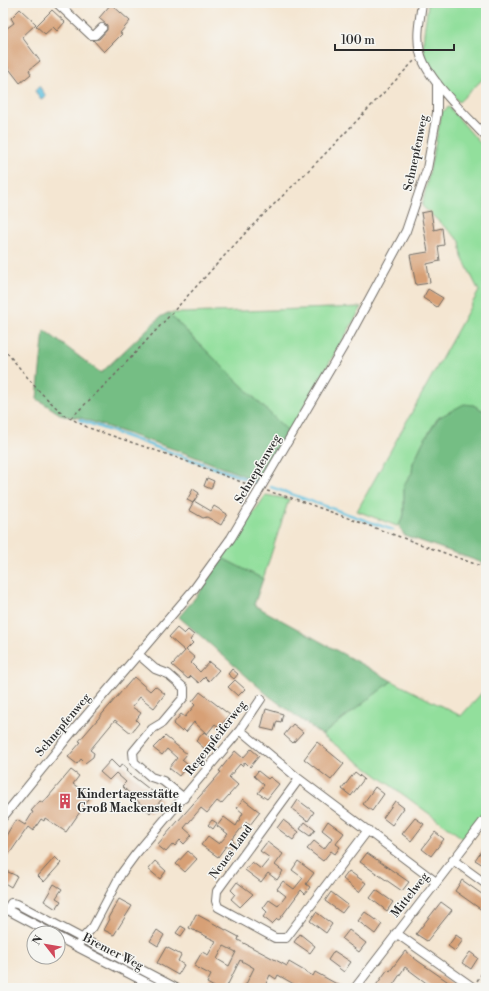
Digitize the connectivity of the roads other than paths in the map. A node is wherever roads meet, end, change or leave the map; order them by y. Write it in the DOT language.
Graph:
graph roads {
  1 [pos="57,3"];
  2 [pos="422,3"];
  3 [pos="102,28"];
  4 [pos="437,83"];
  5 [pos="486,137"];
  6 [pos="138,654"];
  7 [pos="261,699"];
  8 [pos="240,730"];
  9 [pos="299,779"];
  10 [pos="184,798"];
  11 [pos="3,817"];
  12 [pos="486,818"];
  13 [pos="368,830"];
  14 [pos="453,860"];
  15 [pos="436,882"];
  16 [pos="486,884"];
  17 [pos="5,909"];
  18 [pos="36,925"];
  19 [pos="396,933"];
  20 [pos="82,939"];
  21 [pos="66,941"];
  22 [pos="78,947"];
  23 [pos="157,988"];
  24 [pos="174,988"];
  25 [pos="355,988"];
  26 [pos="473,988"];
  1 -- 3 [label="street"];
  2 -- 4 [label="street"];
  4 -- 5 [label="street"];
  4 -- 6 [label="street, Schnepfenweg"];
  6 -- 10 [label="street"];
  6 -- 11 [label="street, Schnepfenweg"];
  7 -- 8 [label="street, Regenpfeiferweg"];
  8 -- 9 [label="street"];
  8 -- 10 [label="street, Regenpfeiferweg"];
  9 -- 13 [label="street"];
  9 -- 13 [label="street, Neues Land"];
  10 -- 20 [label="street, Regenpfeiferweg"];
  12 -- 14 [label="street, Mittelweg"];
  13 -- 15 [label="street"];
  14 -- 15 [label="street, Mittelweg"];
  14 -- 16 [label="street"];
  15 -- 19 [label="street, Mittelweg"];
  17 -- 18 [label="street"];
  17 -- 20 [label="street"];
  19 -- 25 [label="street, Mittelweg"];
  19 -- 26 [label="street"];
  20 -- 22 [label="street, Regenpfeiferweg"];
  20 -- 24 [label="street"];
  21 -- 22 [label="street, Bremer Weg"];
  22 -- 23 [label="street, Bremer Weg"];
}
